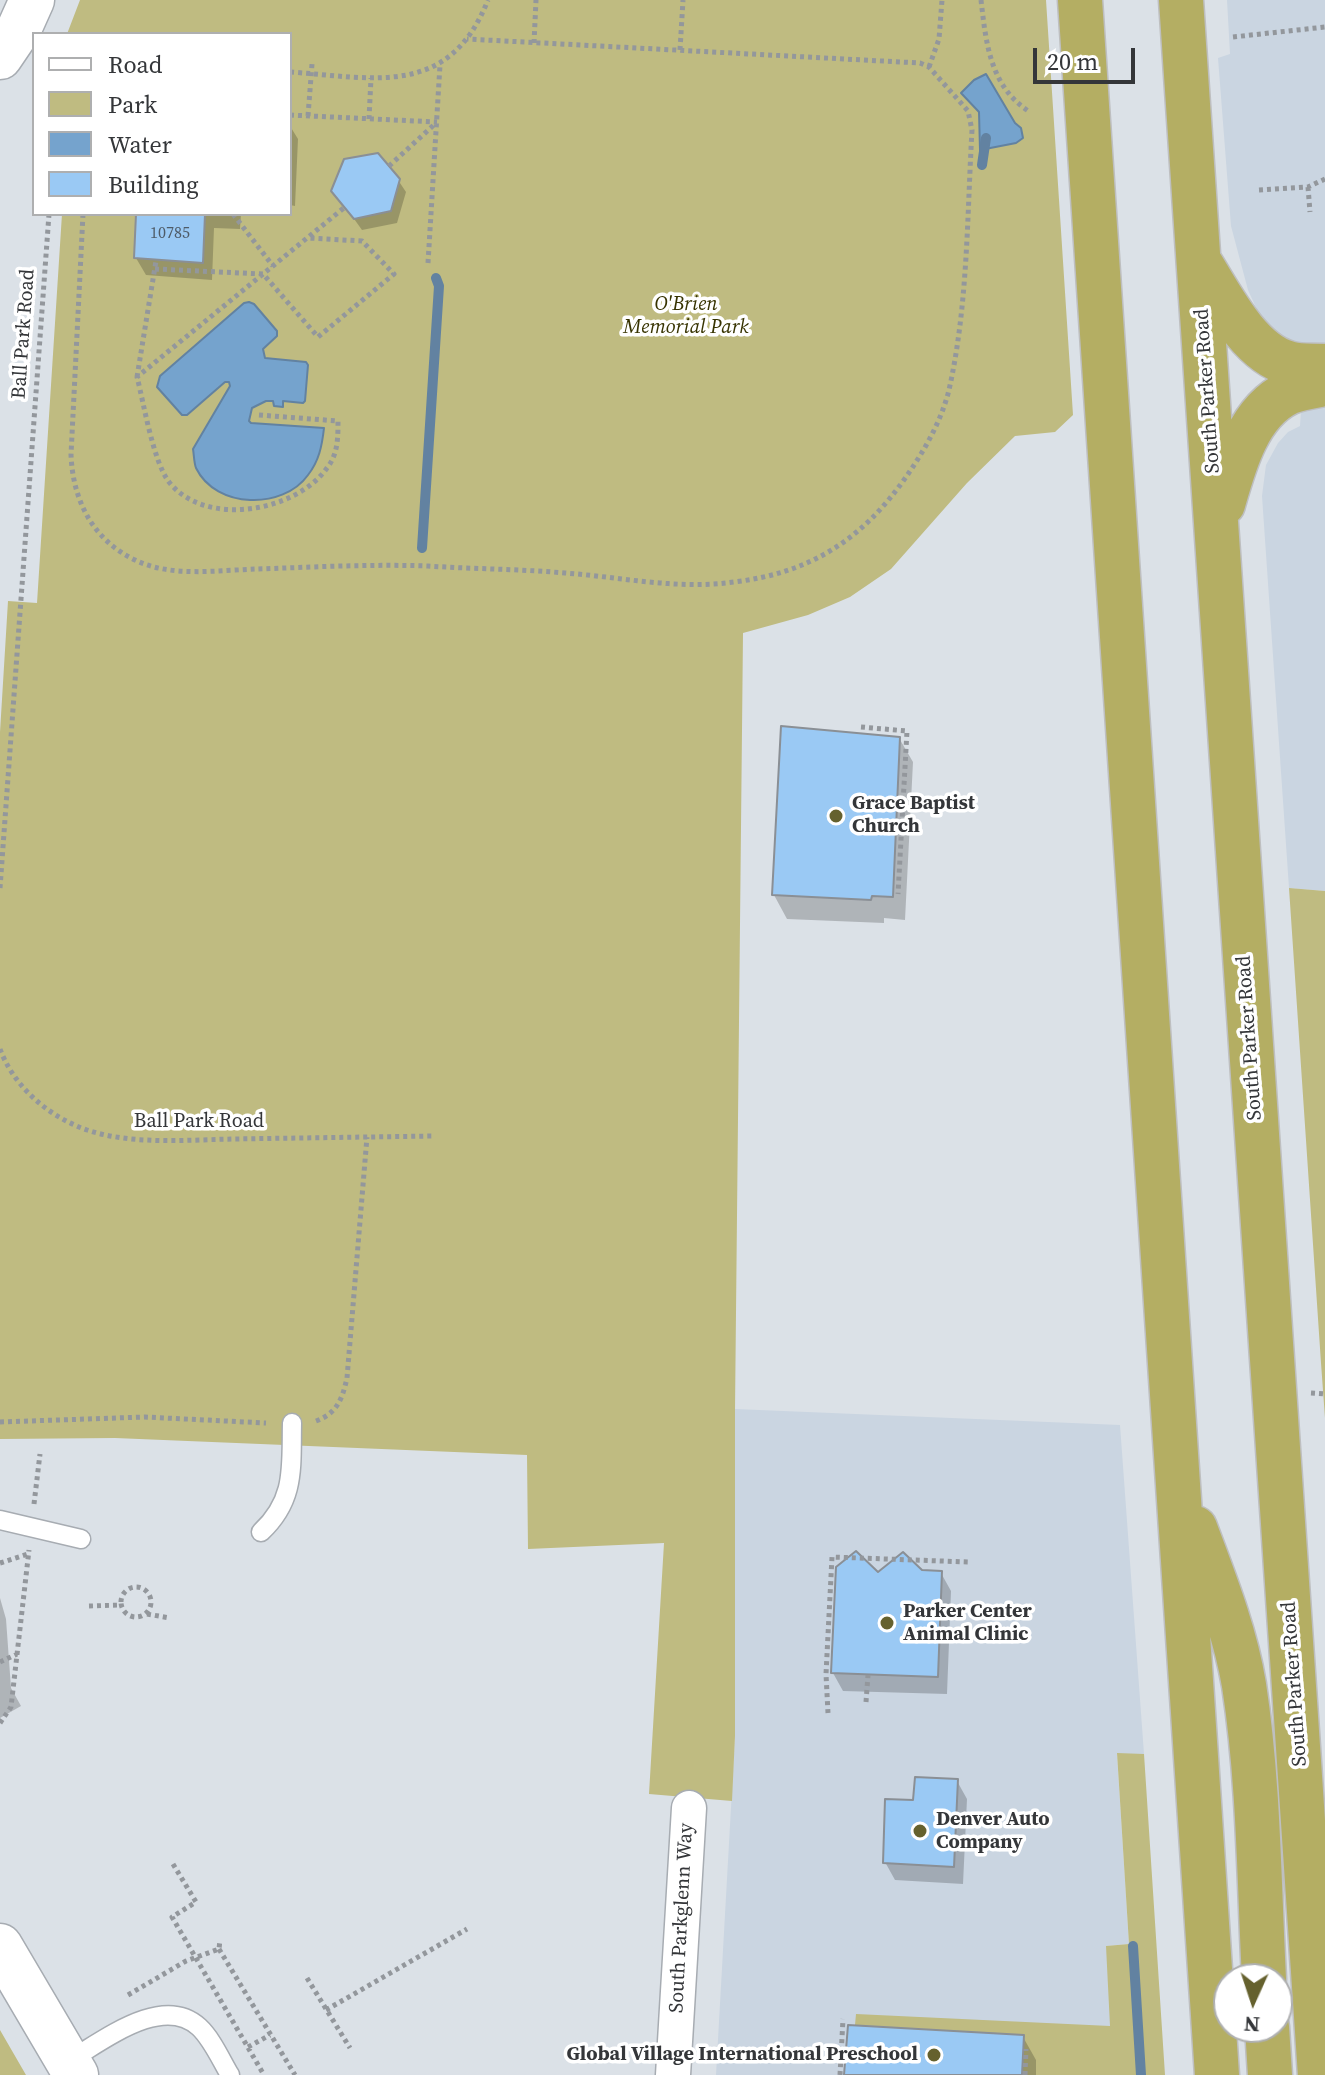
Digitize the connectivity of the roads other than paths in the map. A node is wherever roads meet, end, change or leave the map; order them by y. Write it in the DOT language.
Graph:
graph roads {
  1 [pos="32,0"];
  2 [pos="1080,0"];
  3 [pos="1181,0"];
  4 [pos="0,57"];
  5 [pos="1199,261"];
  6 [pos="1325,366"];
  7 [pos="1325,384"];
  8 [pos="1216,526"];
  9 [pos="292,1423"];
  10 [pos="1177,1476"];
  11 [pos="0,1520"];
  12 [pos="261,1532"];
  13 [pos="81,1539"];
  14 [pos="689,1808"];
  15 [pos="0,1946"];
  16 [pos="1263,1963"];
  17 [pos="1268,2043"];
  18 [pos="72,2068"];
  19 [pos="230,2075"];
  20 [pos="673,2075"];
  21 [pos="1217,2075"];
  22 [pos="1270,2075"];
  23 [pos="1320,2075"];
  1 -- 4 [label="street"];
  2 -- 10 [label="highway"];
  3 -- 5 [label="highway, South Parker Road"];
  5 -- 6 [label="highway"];
  5 -- 8 [label="highway, South Parker Road"];
  7 -- 8 [label="highway"];
  8 -- 23 [label="highway, South Parker Road"];
  9 -- 12 [label="lane"];
  10 -- 16 [label="highway"];
  10 -- 21 [label="highway"];
  11 -- 13 [label="lane"];
  14 -- 20 [label="street, South Parkglenn Way"];
  15 -- 18 [label="street"];
  17 -- 22 [label="highway"];
  18 -- 19 [label="lane"];
}
